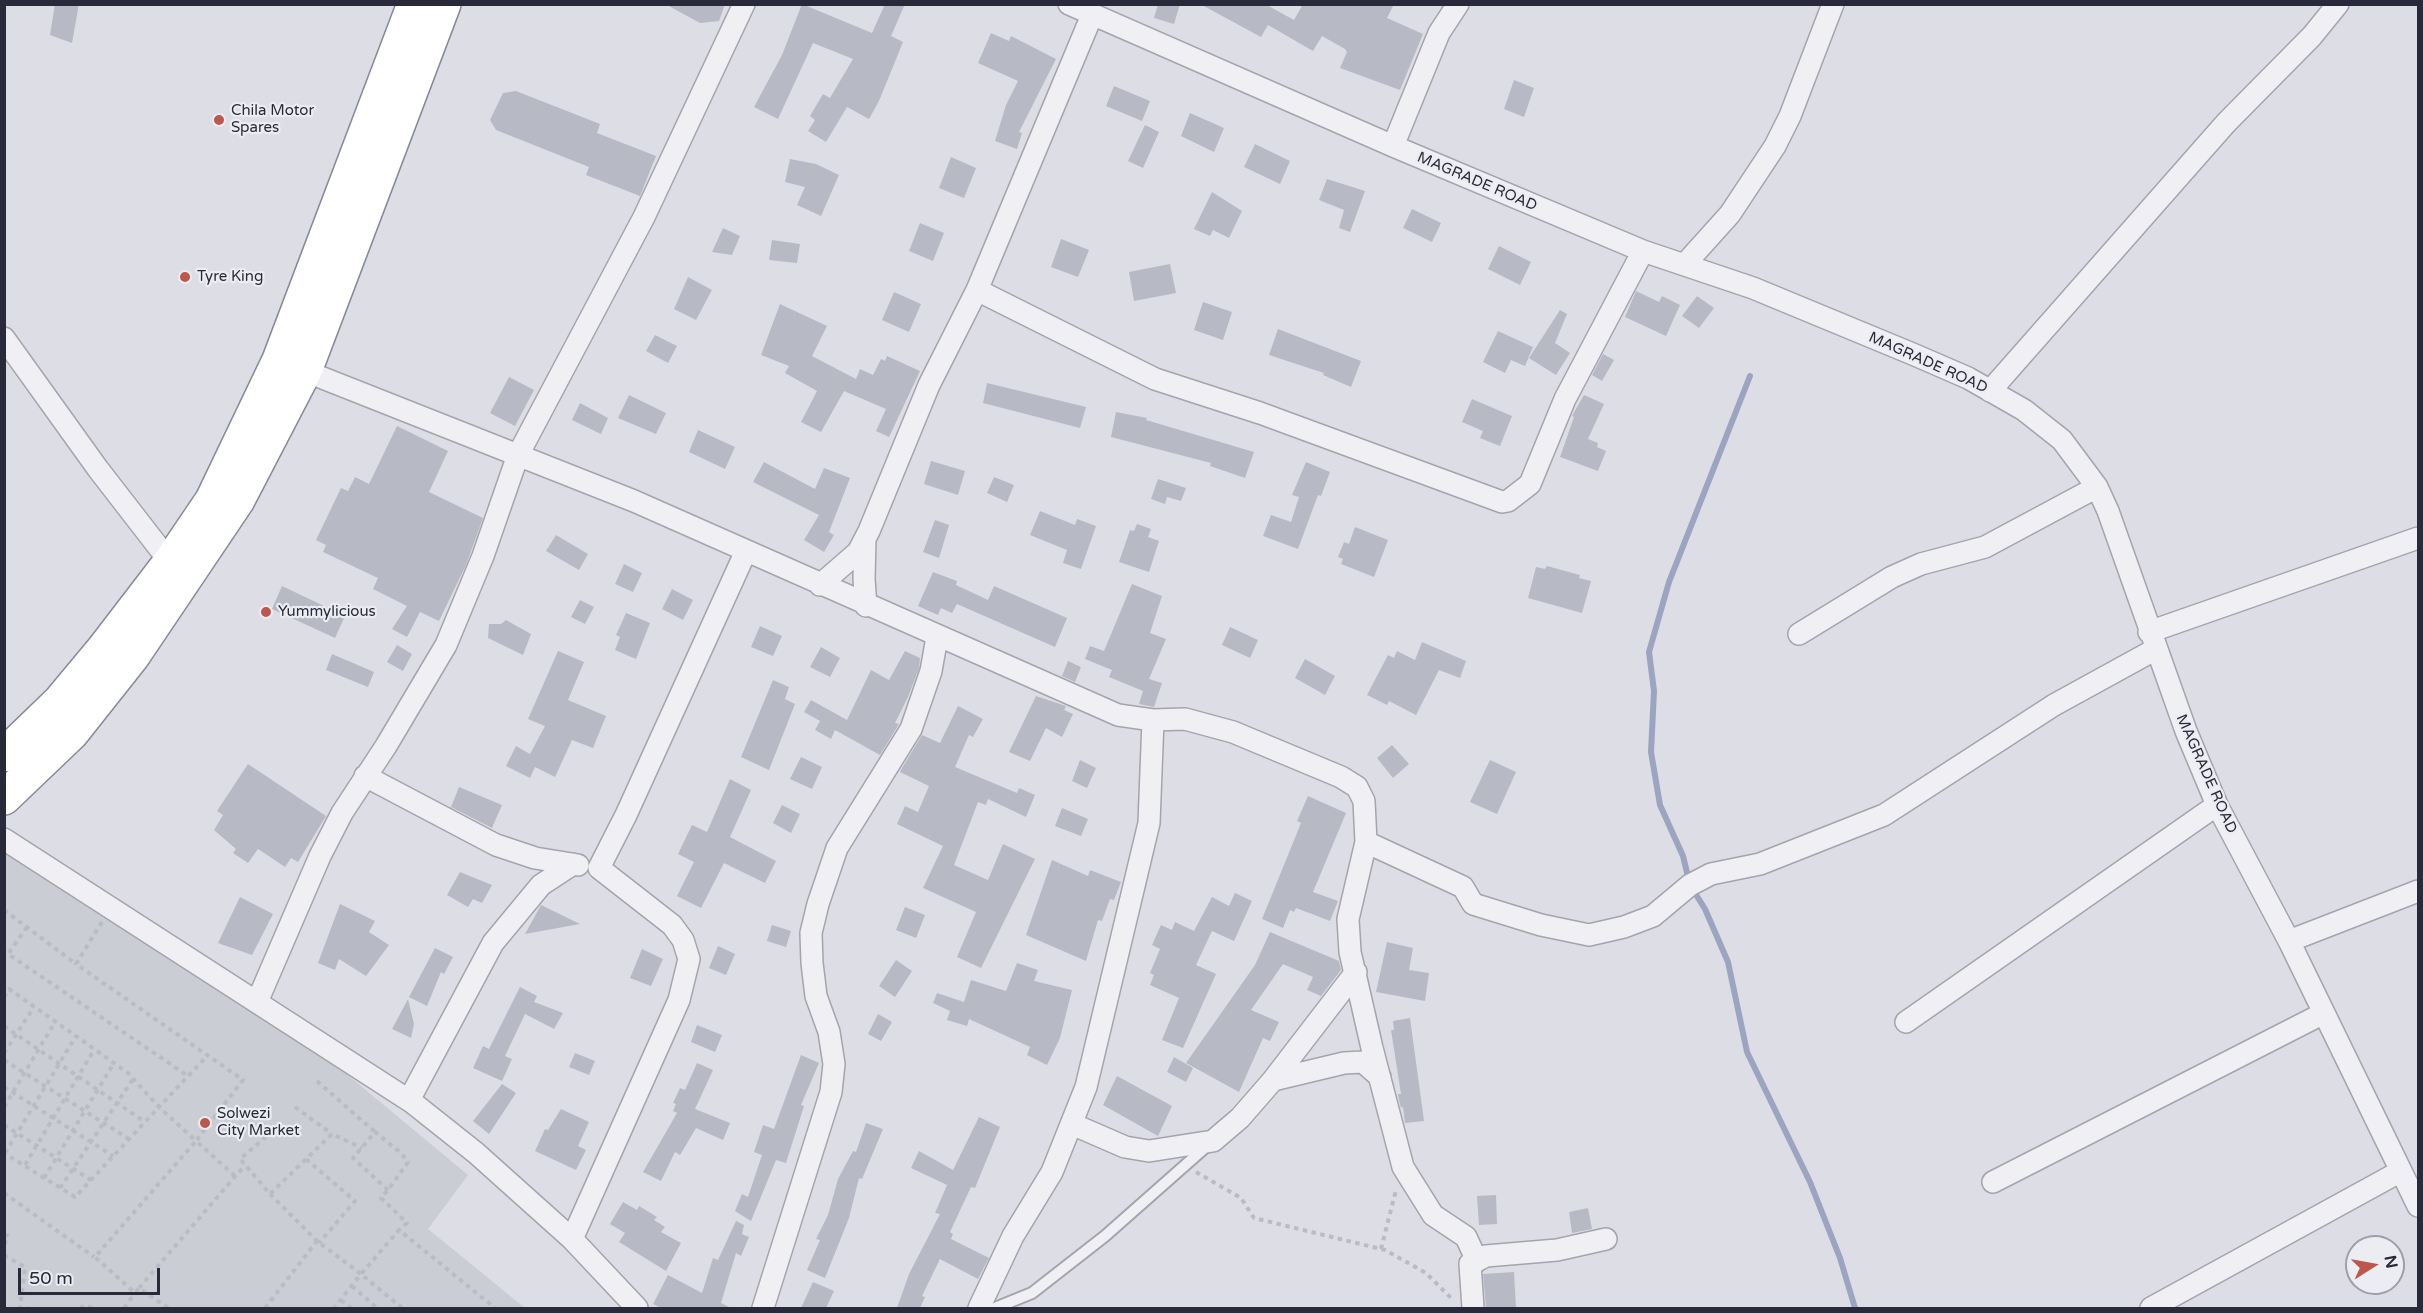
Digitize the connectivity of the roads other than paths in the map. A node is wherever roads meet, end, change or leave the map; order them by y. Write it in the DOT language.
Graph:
graph roads {
  1 [pos="414,4"];
  2 [pos="444,4"];
  3 [pos="744,4"];
  4 [pos="1069,4"];
  5 [pos="1458,4"];
  6 [pos="1833,4"];
  7 [pos="2338,4"];
  8 [pos="1107,14"];
  9 [pos="1393,146"];
  10 [pos="1643,251"];
  11 [pos="1685,264"];
  12 [pos="977,290"];
  13 [pos="4,338"];
  14 [pos="14,369"];
  15 [pos="305,371"];
  16 [pos="1990,391"];
  17 [pos="518,454"];
  18 [pos="2097,487"];
  19 [pos="2418,538"];
  20 [pos="865,539"];
  21 [pos="746,551"];
  22 [pos="170,562"];
  23 [pos="820,585"];
  24 [pos="866,606"];
  25 [pos="1800,634"];
  26 [pos="937,637"];
  27 [pos="2152,641"];
  28 [pos="1153,720"];
  29 [pos="4,755"];
  30 [pos="365,776"];
  31 [pos="4,798"];
  32 [pos="2217,806"];
  33 [pos="4,839"];
  34 [pos="1366,842"];
  35 [pos="573,864"];
  36 [pos="599,868"];
  37 [pos="2418,891"];
  38 [pos="2289,941"];
  39 [pos="1356,972"];
  40 [pos="257,1002"];
  41 [pos="2324,1014"];
  42 [pos="1906,1022"];
  43 [pos="1380,1077"];
  44 [pos="1273,1080"];
  45 [pos="409,1100"];
  46 [pos="1072,1124"];
  47 [pos="1213,1141"];
  48 [pos="2401,1171"];
  49 [pos="1993,1182"];
  50 [pos="2418,1206"];
  51 [pos="572,1239"];
  52 [pos="1606,1239"];
  53 [pos="1477,1261"];
  54 [pos="1464,1305"];
  55 [pos="637,1308"];
  56 [pos="763,1308"];
  57 [pos="979,1308"];
  58 [pos="995,1308"];
  59 [pos="2151,1308"];
  1 -- 22 [label="highway"];
  2 -- 15 [label="highway"];
  3 -- 17 [label="street"];
  4 -- 8 [label="street, MAGRADE ROAD"];
  5 -- 9 [label="street"];
  6 -- 11 [label="street"];
  7 -- 16 [label="street"];
  8 -- 9 [label="street, MAGRADE ROAD"];
  8 -- 12 [label="street"];
  9 -- 10 [label="street, MAGRADE ROAD"];
  10 -- 11 [label="street, MAGRADE ROAD"];
  10 -- 12 [label="street"];
  11 -- 16 [label="street, MAGRADE ROAD"];
  12 -- 20 [label="street"];
  13 -- 14 [label="street"];
  14 -- 22 [label="street"];
  15 -- 17 [label="street"];
  15 -- 31 [label="highway"];
  16 -- 18 [label="street, MAGRADE ROAD"];
  17 -- 21 [label="street"];
  17 -- 30 [label="street"];
  18 -- 25 [label="street"];
  18 -- 27 [label="street, MAGRADE ROAD"];
  19 -- 27 [label="street"];
  20 -- 23 [label="street"];
  20 -- 24 [label="street"];
  21 -- 23 [label="street"];
  21 -- 36 [label="street"];
  22 -- 29 [label="highway"];
  23 -- 24 [label="street"];
  24 -- 26 [label="street"];
  26 -- 28 [label="street"];
  26 -- 56 [label="street"];
  27 -- 32 [label="street, MAGRADE ROAD"];
  27 -- 34 [label="street"];
  28 -- 34 [label="street"];
  28 -- 46 [label="street"];
  30 -- 35 [label="street"];
  30 -- 40 [label="street"];
  32 -- 38 [label="street, MAGRADE ROAD"];
  32 -- 42 [label="street"];
  33 -- 40 [label="street"];
  34 -- 39 [label="street"];
  35 -- 36 [label="street"];
  35 -- 45 [label="street"];
  36 -- 51 [label="street"];
  37 -- 38 [label="street"];
  38 -- 41 [label="street, MAGRADE ROAD"];
  39 -- 43 [label="street"];
  39 -- 44 [label="street"];
  40 -- 45 [label="street"];
  41 -- 48 [label="street, MAGRADE ROAD"];
  41 -- 49 [label="street"];
  43 -- 44 [label="street"];
  43 -- 53 [label="street"];
  44 -- 47 [label="street"];
  45 -- 51 [label="street"];
  46 -- 47 [label="street"];
  46 -- 57 [label="street"];
  47 -- 58 [label="lane"];
  48 -- 50 [label="street, MAGRADE ROAD"];
  48 -- 59 [label="street"];
  51 -- 55 [label="street"];
  52 -- 53 [label="street"];
  53 -- 54 [label="street"];
}
